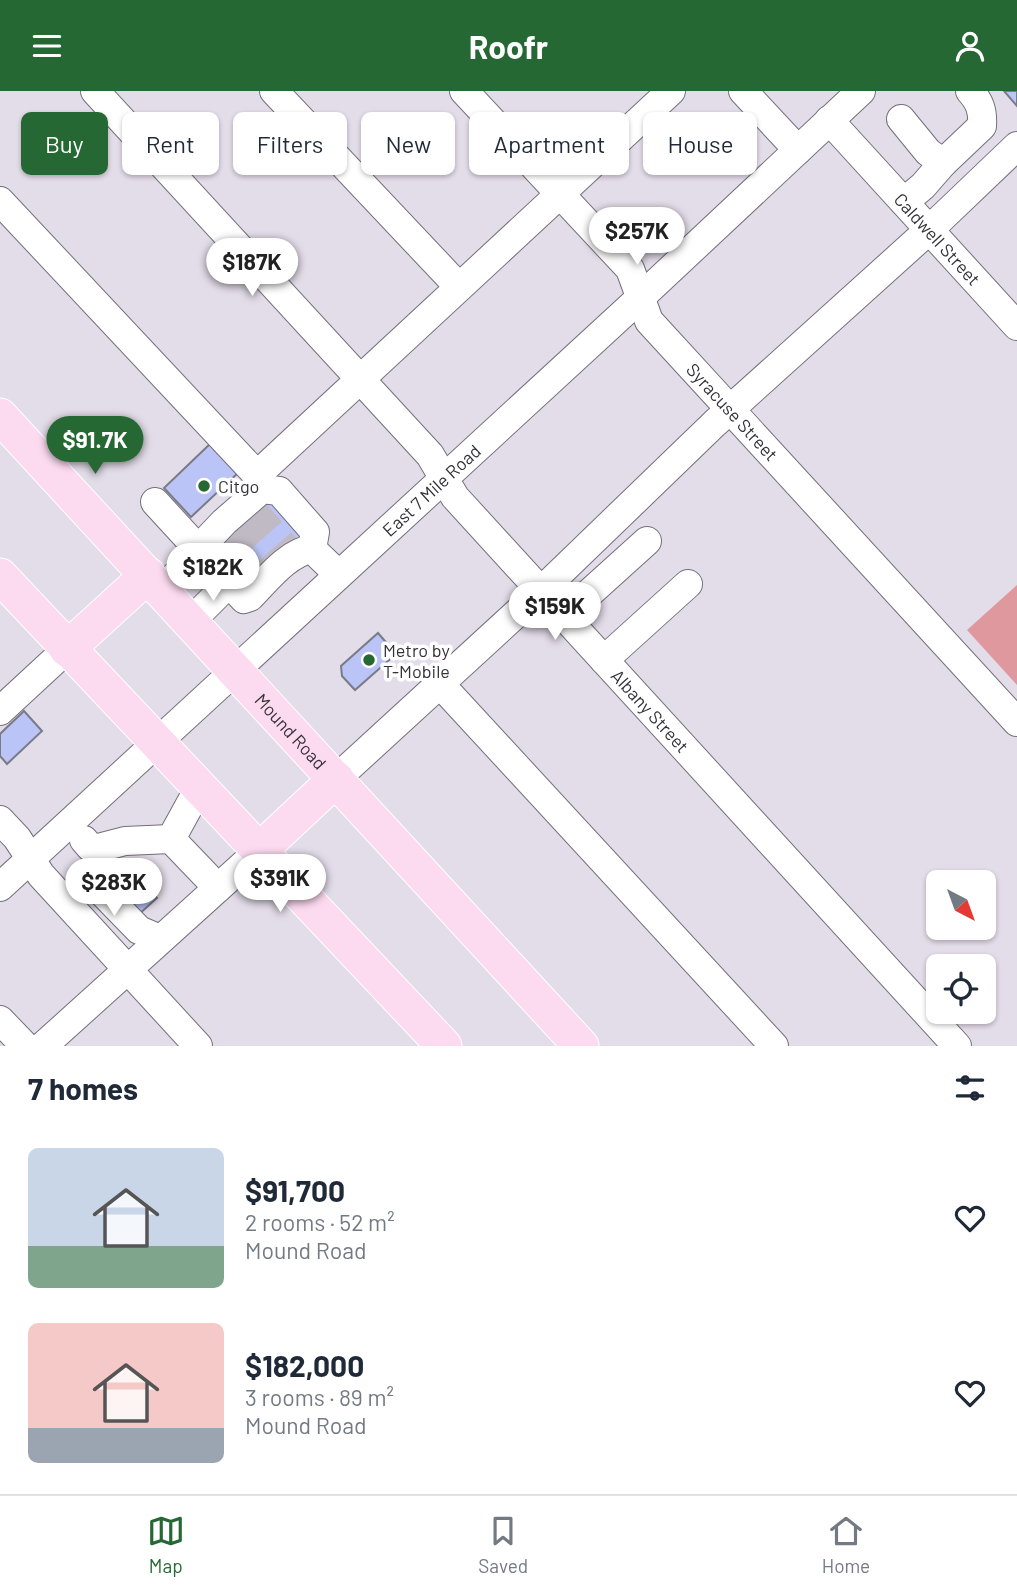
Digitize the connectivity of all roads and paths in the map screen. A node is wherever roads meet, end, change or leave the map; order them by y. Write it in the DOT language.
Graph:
graph roads {
  1 [pos="95,91"];
  2 [pos="274,91"];
  3 [pos="464,91"];
  4 [pos="743,91"];
  5 [pos="970,91"];
  6 [pos="657,96"];
  7 [pos="842,102"];
  8 [pos="901,119"];
  9 [pos="1017,146"];
  10 [pos="798,150"];
  11 [pos="943,163"];
  12 [pos="560,194"];
  13 [pos="0,201"];
  14 [pos="904,202"];
  15 [pos="929,230"];
  16 [pos="459,287"];
  17 [pos="640,298"];
  18 [pos="1017,326"];
  19 [pos="360,379"];
  20 [pos="731,410"];
  21 [pos="0,416"];
  22 [pos="444,476"];
  23 [pos="155,502"];
  24 [pos="647,541"];
  25 [pos="201,553"];
  26 [pos="282,565"];
  27 [pos="338,574"];
  28 [pos="0,576"];
  29 [pos="155,582"];
  30 [pos="230,582"];
  31 [pos="688,584"];
  32 [pos="541,591"];
  33 [pos="564,616"];
  34 [pos="191,621"];
  35 [pos="287,622"];
  36 [pos="67,649"];
  37 [pos="604,660"];
  38 [pos="236,670"];
  39 [pos="440,684"];
  40 [pos="0,711"];
  41 [pos="1017,722"];
  42 [pos="156,743"];
  43 [pos="336,779"];
  44 [pos="199,787"];
  45 [pos="0,820"];
  46 [pos="70,823"];
  47 [pos="171,839"];
  48 [pos="98,848"];
  49 [pos="259,851"];
  50 [pos="31,858"];
  51 [pos="0,887"];
  52 [pos="218,888"];
  53 [pos="160,939"];
  54 [pos="127,969"];
  55 [pos="0,1020"];
  56 [pos="24,1046"];
  57 [pos="43,1046"];
  58 [pos="198,1046"];
  59 [pos="443,1046"];
  60 [pos="581,1046"];
  61 [pos="774,1046"];
  62 [pos="957,1046"];
  1 -- 19 [label="street, Albany Street"];
  2 -- 16 [label="street"];
  3 -- 12 [label="street, Syracuse Street"];
  4 -- 10 [label="street"];
  5 -- 11 [label="street"];
  6 -- 12 [label="street"];
  7 -- 10 [label="street, East 7 Mile Road"];
  7 -- 14 [label="street, Caldwell Street"];
  8 -- 11 [label="street"];
  9 -- 15 [label="street"];
  10 -- 17 [label="street, East 7 Mile Road"];
  11 -- 14 [label="street"];
  12 -- 16 [label="street"];
  12 -- 17 [label="street, Syracuse Street"];
  13 -- 19 [label="street"];
  14 -- 15 [label="street, Caldwell Street"];
  15 -- 18 [label="street, Caldwell Street"];
  15 -- 20 [label="street"];
  16 -- 19 [label="street"];
  17 -- 20 [label="street, Syracuse Street"];
  17 -- 22 [label="street, East 7 Mile Road"];
  19 -- 22 [label="street, Albany Street"];
  20 -- 32 [label="street"];
  20 -- 41 [label="street, Syracuse Street"];
  21 -- 29 [label="main road, Mound Road"];
  22 -- 27 [label="street, East 7 Mile Road"];
  22 -- 32 [label="street, Albany Street"];
  23 -- 25 [label="street"];
  24 -- 33 [label="street"];
  25 -- 26 [label="street"];
  25 -- 29 [label="street"];
  25 -- 30 [label="street"];
  26 -- 27 [label="street"];
  26 -- 30 [label="street"];
  26 -- 35 [label="street"];
  27 -- 35 [label="street, East 7 Mile Road"];
  28 -- 36 [label="main road"];
  29 -- 34 [label="main road, Mound Road"];
  29 -- 36 [label="main road"];
  30 -- 34 [label="street"];
  31 -- 37 [label="street"];
  32 -- 33 [label="street, Albany Street"];
  32 -- 39 [label="street"];
  33 -- 37 [label="street, Albany Street"];
  34 -- 38 [label="main road, Mound Road"];
  35 -- 38 [label="street, East 7 Mile Road"];
  36 -- 40 [label="street"];
  36 -- 42 [label="main road"];
  37 -- 62 [label="street, Albany Street"];
  38 -- 42 [label="street, East 7 Mile Road"];
  38 -- 43 [label="main road, Mound Road"];
  39 -- 43 [label="street"];
  39 -- 61 [label="street"];
  42 -- 44 [label="main road"];
  42 -- 46 [label="street, East 7 Mile Road"];
  43 -- 49 [label="main road"];
  43 -- 60 [label="main road, Mound Road"];
  44 -- 47 [label="street"];
  44 -- 49 [label="main road"];
  45 -- 50 [label="street"];
  46 -- 48 [label="street"];
  46 -- 50 [label="street, East 7 Mile Road"];
  47 -- 48 [label="street"];
  47 -- 52 [label="street"];
  48 -- 53 [label="street"];
  49 -- 52 [label="street"];
  49 -- 59 [label="main road"];
  50 -- 51 [label="street, East 7 Mile Road"];
  50 -- 54 [label="street"];
  52 -- 53 [label="street"];
  53 -- 54 [label="street"];
  54 -- 57 [label="street"];
  54 -- 58 [label="street"];
  55 -- 56 [label="street"];
}
